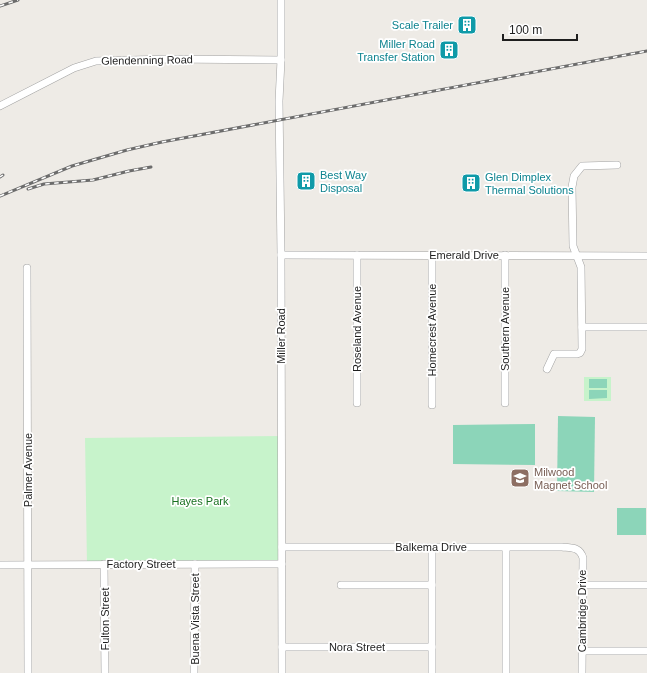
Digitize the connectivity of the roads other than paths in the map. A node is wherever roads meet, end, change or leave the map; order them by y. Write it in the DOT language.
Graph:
graph roads {
  1 [pos="281,0"];
  2 [pos="281,60"];
  3 [pos="0,106"];
  4 [pos="617,165"];
  5 [pos="281,255"];
  6 [pos="357,255"];
  7 [pos="432,255"];
  8 [pos="505,255"];
  9 [pos="577,256"];
  10 [pos="647,256"];
  11 [pos="27,268"];
  12 [pos="582,327"];
  13 [pos="647,327"];
  14 [pos="547,369"];
  15 [pos="357,403"];
  16 [pos="505,403"];
  17 [pos="432,405"];
  18 [pos="282,547"];
  19 [pos="432,547"];
  20 [pos="506,548"];
  21 [pos="578,550"];
  22 [pos="104,564"];
  23 [pos="195,564"];
  24 [pos="282,564"];
  25 [pos="0,565"];
  26 [pos="28,565"];
  27 [pos="341,585"];
  28 [pos="432,585"];
  29 [pos="582,585"];
  30 [pos="647,585"];
  31 [pos="282,647"];
  32 [pos="432,647"];
  33 [pos="647,651"];
  34 [pos="582,652"];
  35 [pos="28,673"];
  36 [pos="105,673"];
  37 [pos="194,673"];
  38 [pos="282,673"];
  39 [pos="432,673"];
  40 [pos="506,673"];
  41 [pos="582,673"];
  1 -- 2 [label="street, Miller Road"];
  2 -- 3 [label="street, Glendenning Road"];
  2 -- 5 [label="street, Miller Road"];
  4 -- 9 [label="street"];
  5 -- 6 [label="street, Emerald Drive"];
  5 -- 18 [label="street, Miller Road"];
  6 -- 7 [label="street, Emerald Drive"];
  6 -- 15 [label="street, Roseland Avenue"];
  7 -- 8 [label="street, Emerald Drive"];
  7 -- 17 [label="street, Homecrest Avenue"];
  8 -- 9 [label="street, Emerald Drive"];
  8 -- 16 [label="street, Southern Avenue"];
  9 -- 10 [label="street, Emerald Drive"];
  9 -- 12 [label="street"];
  11 -- 26 [label="street, Palmer Avenue"];
  12 -- 13 [label="street"];
  12 -- 14 [label="street"];
  18 -- 19 [label="street, Balkema Drive"];
  18 -- 24 [label="street, Miller Road"];
  19 -- 20 [label="street, Balkema Drive"];
  19 -- 28 [label="street"];
  20 -- 21 [label="street, Balkema Drive"];
  20 -- 40 [label="street"];
  21 -- 29 [label="street, Cambridge Drive"];
  22 -- 23 [label="street, Factory Street"];
  22 -- 26 [label="street, Factory Street"];
  22 -- 36 [label="street, Fulton Street"];
  23 -- 24 [label="street, Factory Street"];
  23 -- 37 [label="street, Buena Vista Street"];
  24 -- 31 [label="street, Miller Road"];
  25 -- 26 [label="street, Factory Street"];
  26 -- 35 [label="street, Palmer Avenue"];
  27 -- 28 [label="street"];
  28 -- 32 [label="street"];
  29 -- 30 [label="street"];
  29 -- 34 [label="street, Cambridge Drive"];
  31 -- 32 [label="street, Nora Street"];
  31 -- 38 [label="street, Miller Road"];
  32 -- 39 [label="street"];
  33 -- 34 [label="street"];
  34 -- 41 [label="street, Cambridge Drive"];
}
